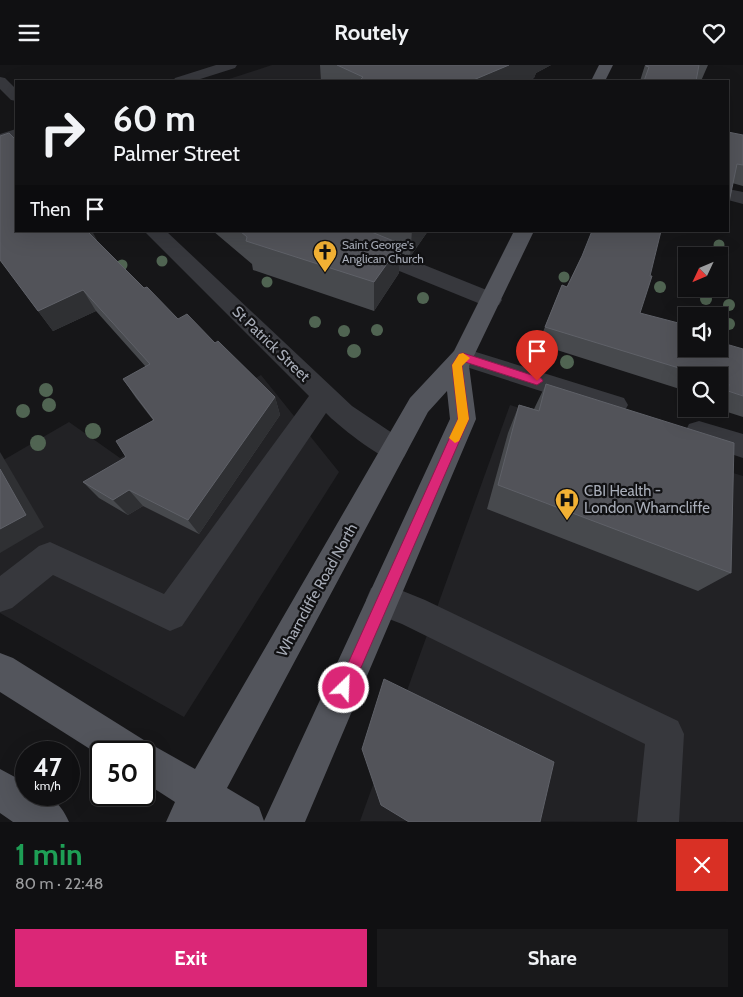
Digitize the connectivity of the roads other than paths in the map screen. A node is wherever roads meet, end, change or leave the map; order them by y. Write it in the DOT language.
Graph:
graph roads {
  1 [pos="230,65"];
  2 [pos="606,65"];
  3 [pos="183,80"];
  4 [pos="598,80"];
  5 [pos="0,81"];
  6 [pos="15,96"];
  7 [pos="15,134"];
  8 [pos="0,139"];
  9 [pos="729,195"];
  10 [pos="743,198"];
  11 [pos="155,232"];
  12 [pos="360,232"];
  13 [pos="524,232"];
  14 [pos="491,300"];
  15 [pos="460,361"];
  16 [pos="324,395"];
  17 [pos="640,413"];
  18 [pos="678,425"];
  19 [pos="743,446"];
  20 [pos="394,449"];
  21 [pos="0,596"];
  22 [pos="383,600"];
  23 [pos="0,671"];
  24 [pos="113,741"];
  25 [pos="155,771"];
  26 [pos="0,789"];
  27 [pos="194,809"];
  28 [pos="48,822"];
  29 [pos="244,822"];
  30 [pos="284,822"];
  31 [pos="658,822"];
  1 -- 3 [label="street"];
  2 -- 4 [label="main road"];
  5 -- 6 [label="street"];
  7 -- 8 [label="street"];
  9 -- 10 [label="street"];
  11 -- 16 [label="street, St Patrick Street"];
  12 -- 14 [label="street"];
  13 -- 14 [label="main road, Wharncliffe Road North"];
  14 -- 15 [label="main road, Wharncliffe Road North"];
  15 -- 17 [label="street"];
  15 -- 20 [label="main road, Wharncliffe Road North"];
  15 -- 22 [label="main road"];
  16 -- 20 [label="street, St Patrick Street"];
  16 -- 21 [label="street"];
  18 -- 19 [label="street"];
  20 -- 27 [label="main road, Wharncliffe Road North"];
  22 -- 30 [label="main road"];
  22 -- 31 [label="street"];
  23 -- 24 [label="main road"];
  25 -- 27 [label="main road"];
  26 -- 28 [label="main road"];
  27 -- 29 [label="main road"];
}
